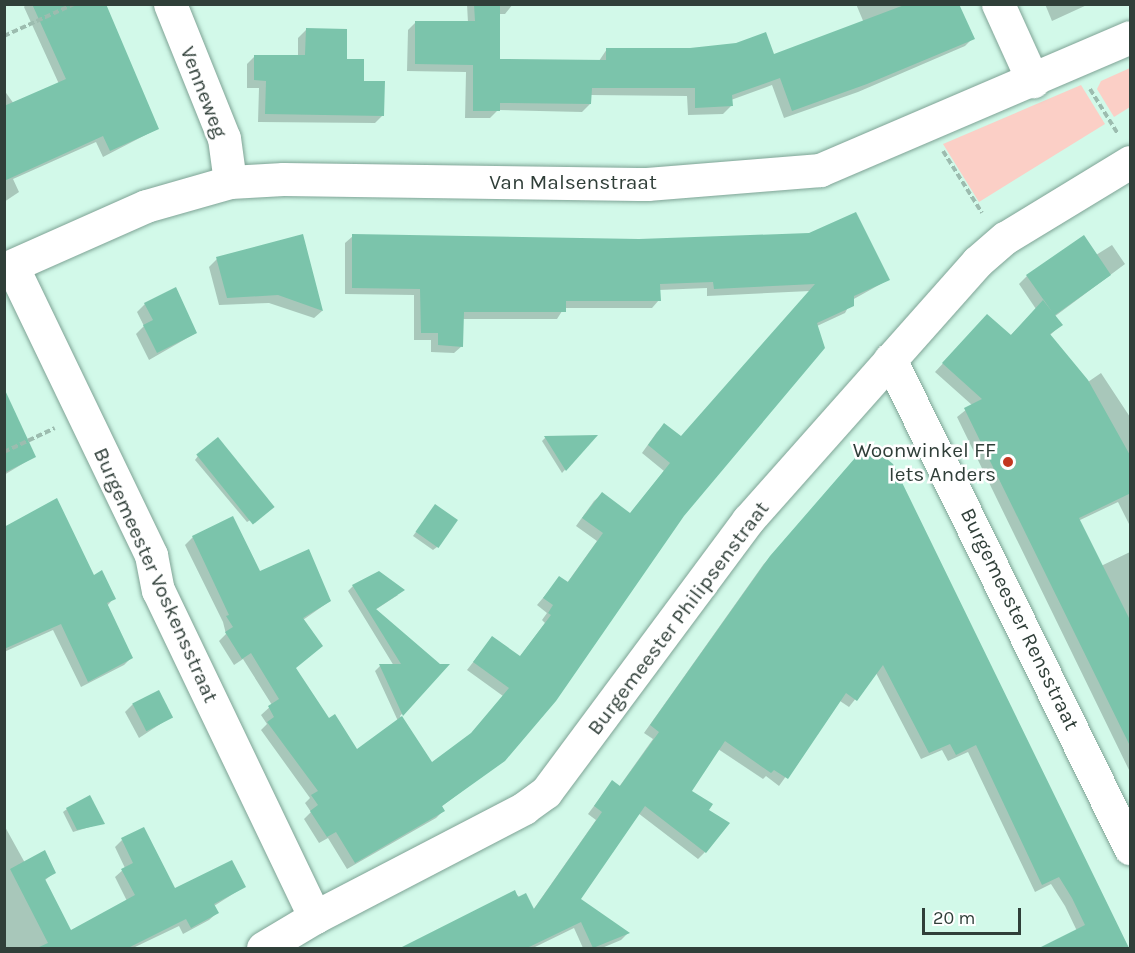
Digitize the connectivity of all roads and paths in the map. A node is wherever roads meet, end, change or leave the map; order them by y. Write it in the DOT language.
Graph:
graph roads {
  1 [pos="74,4"];
  2 [pos="170,4"];
  3 [pos="998,4"];
  4 [pos="4,36"];
  5 [pos="1131,37"];
  6 [pos="1074,62"];
  7 [pos="1033,81"];
  8 [pos="927,126"];
  9 [pos="1125,149"];
  10 [pos="230,183"];
  11 [pos="1000,242"];
  12 [pos="8,267"];
  13 [pos="890,359"];
  14 [pos="84,415"];
  15 [pos="4,452"];
  16 [pos="1131,848"];
  17 [pos="315,916"];
  18 [pos="264,948"];
  1 -- 4 [label="path"];
  2 -- 10 [label="street, Venneweg"];
  3 -- 7 [label="street"];
  5 -- 6 [label="street, Van Malsenstraat"];
  6 -- 7 [label="street, Van Malsenstraat"];
  6 -- 9 [label="path"];
  7 -- 8 [label="street, Van Malsenstraat"];
  8 -- 10 [label="street, Van Malsenstraat"];
  8 -- 11 [label="path"];
  9 -- 11 [label="street, Burgemeester Philipsenstraat"];
  10 -- 12 [label="street, Van Malsenstraat"];
  11 -- 13 [label="street, Burgemeester Philipsenstraat"];
  12 -- 14 [label="street, Burgemeester Voskensstraat"];
  13 -- 16 [label="street, Burgemeester Rensstraat"];
  13 -- 17 [label="street, Burgemeester Philipsenstraat"];
  14 -- 15 [label="path"];
  14 -- 17 [label="street, Burgemeester Voskensstraat"];
  17 -- 18 [label="street, Burgemeester Philipsenstraat"];
}
